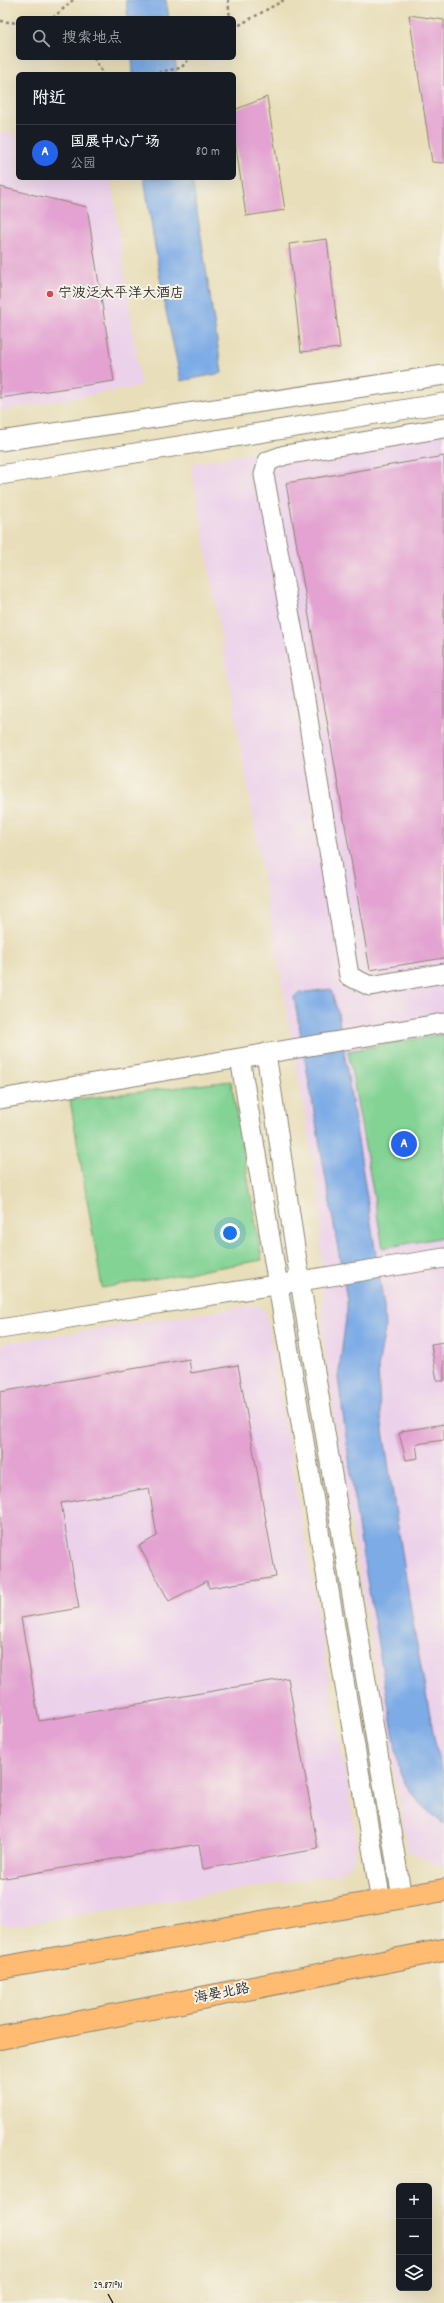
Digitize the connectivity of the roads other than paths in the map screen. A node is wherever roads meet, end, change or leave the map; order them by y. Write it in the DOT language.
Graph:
graph roads {
  1 [pos="444,375"];
  2 [pos="444,403"];
  3 [pos="444,428"];
  4 [pos="0,441"];
  5 [pos="0,475"];
  6 [pos="444,973"];
  7 [pos="444,1023"];
  8 [pos="266,1053"];
  9 [pos="240,1058"];
  10 [pos="0,1099"];
  11 [pos="444,1258"];
  12 [pos="300,1281"];
  13 [pos="278,1285"];
  14 [pos="0,1329"];
  15 [pos="444,1890"];
  16 [pos="392,1900"];
  17 [pos="444,1950"];
  18 [pos="0,1968"];
  19 [pos="0,2038"];
  1 -- 4 [label="street"];
  2 -- 5 [label="street"];
  3 -- 6 [label="street"];
  7 -- 8 [label="street"];
  8 -- 9 [label="street"];
  8 -- 12 [label="street"];
  9 -- 10 [label="street"];
  9 -- 13 [label="street"];
  11 -- 12 [label="street"];
  12 -- 13 [label="street"];
  12 -- 16 [label="street"];
  13 -- 14 [label="street"];
  13 -- 16 [label="street"];
  15 -- 16 [label="main road"];
  16 -- 18 [label="main road"];
  17 -- 19 [label="main road, 海晏北路"];
}
